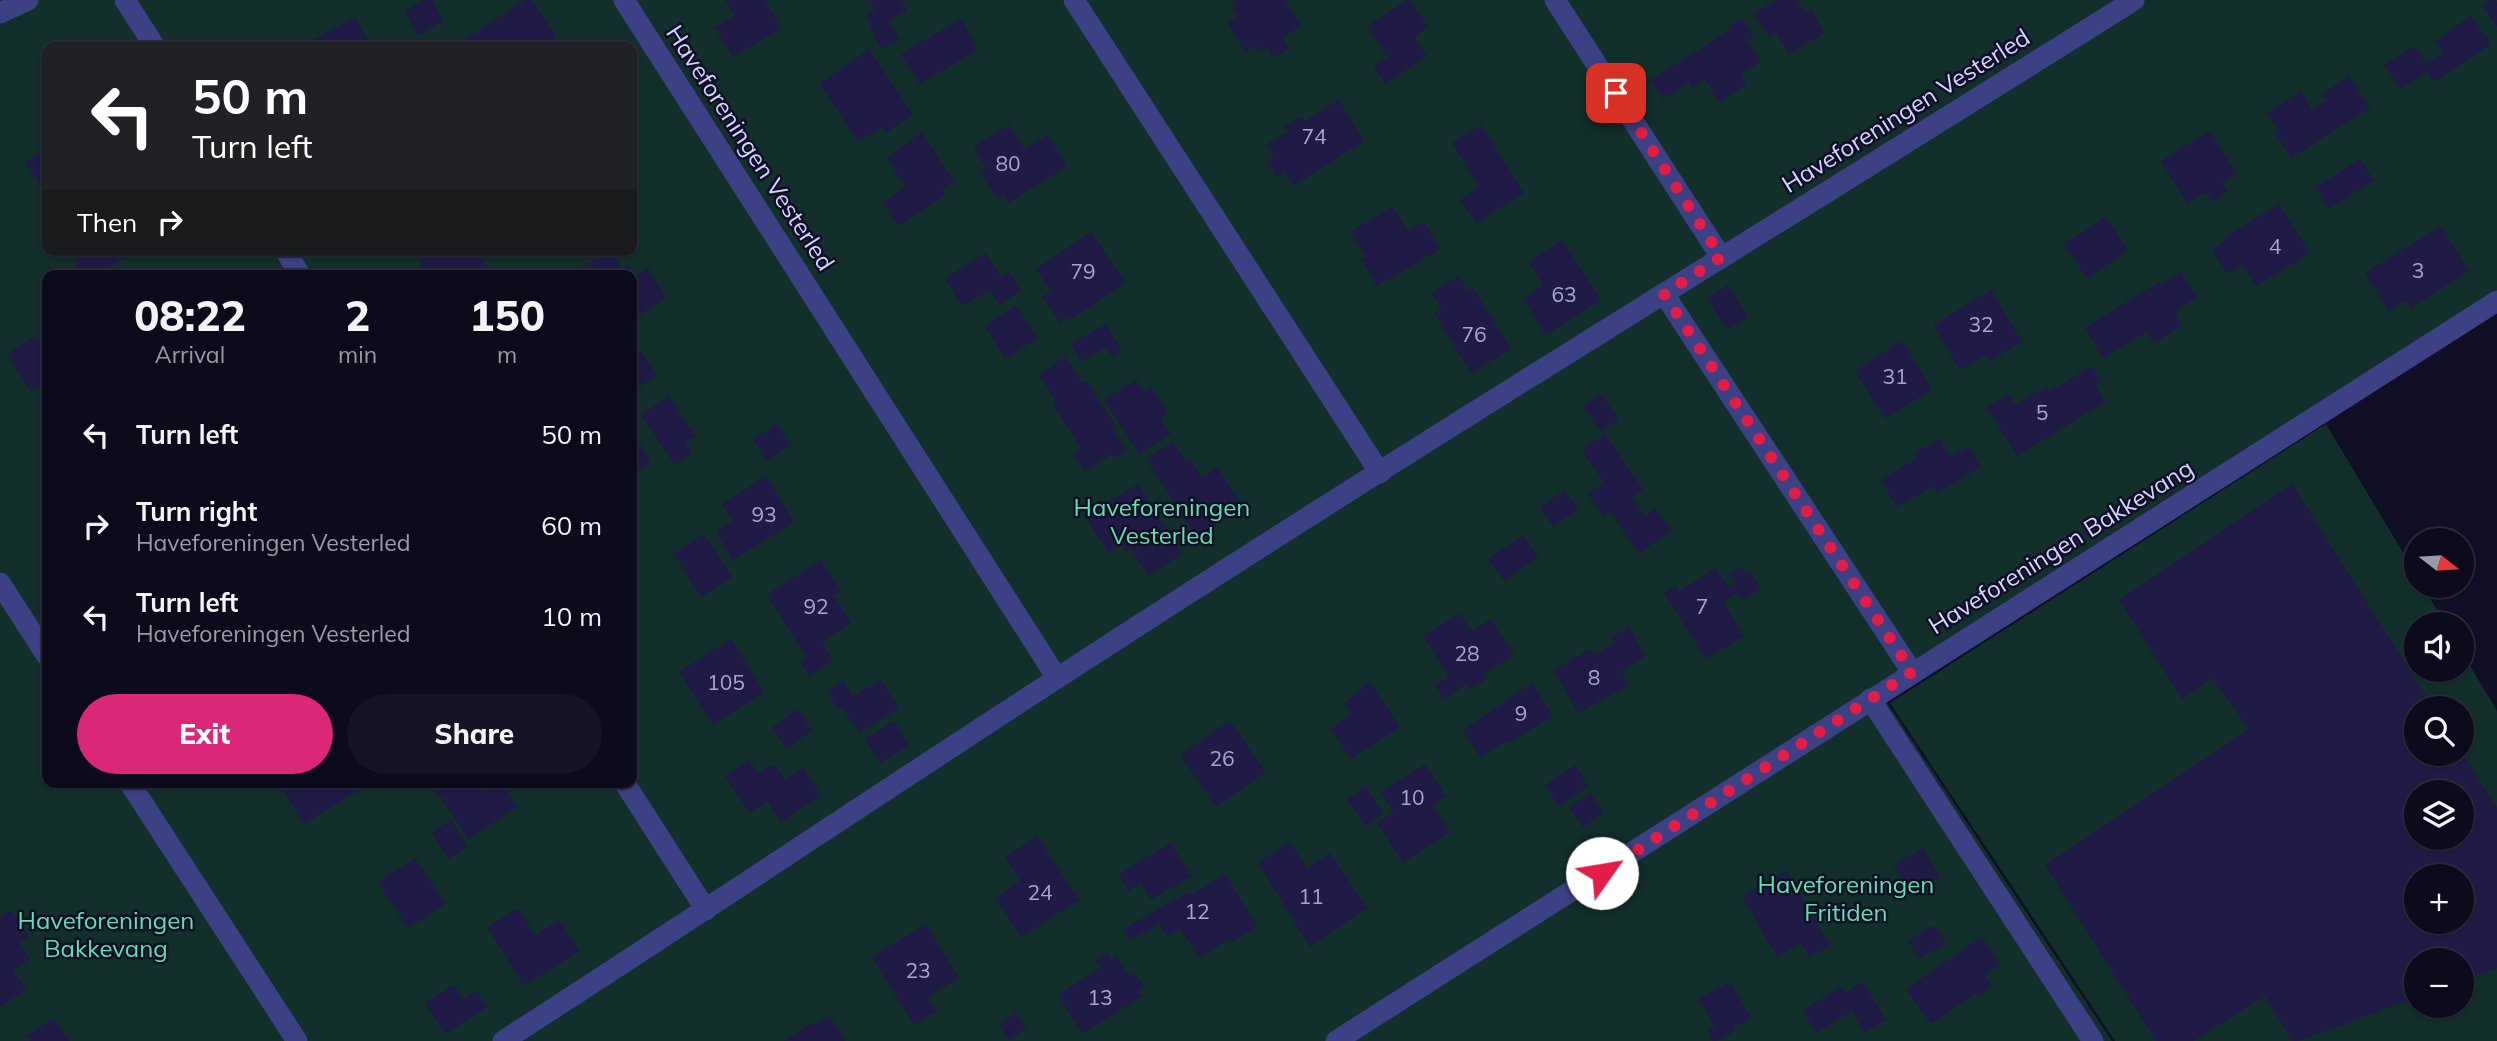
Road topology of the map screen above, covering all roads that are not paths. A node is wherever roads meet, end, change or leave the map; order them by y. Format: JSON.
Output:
{"nodes":[{"id":1,"x":28,"y":0,"type":"edge"},
{"id":2,"x":125,"y":0,"type":"edge"},
{"id":3,"x":624,"y":0,"type":"edge"},
{"id":4,"x":1074,"y":0,"type":"edge"},
{"id":5,"x":1555,"y":0,"type":"edge"},
{"id":6,"x":2121,"y":3,"type":"edge"},
{"id":7,"x":0,"y":13,"type":"edge"},
{"id":8,"x":152,"y":42,"type":"edge"},
{"id":9,"x":1721,"y":257,"type":"junction"},
{"id":10,"x":1664,"y":294,"type":"junction"},
{"id":11,"x":2497,"y":301,"type":"edge"},
{"id":12,"x":1380,"y":473,"type":"junction"},
{"id":13,"x":0,"y":583,"type":"edge"},
{"id":14,"x":42,"y":648,"type":"edge"},
{"id":15,"x":1912,"y":672,"type":"junction"},
{"id":16,"x":1058,"y":678,"type":"junction"},
{"id":17,"x":1870,"y":699,"type":"junction"},
{"id":18,"x":133,"y":788,"type":"edge"},
{"id":19,"x":628,"y":788,"type":"edge"},
{"id":20,"x":706,"y":910,"type":"junction"},
{"id":21,"x":297,"y":1041,"type":"edge"},
{"id":22,"x":503,"y":1041,"type":"edge"},
{"id":23,"x":1336,"y":1041,"type":"edge"},
{"id":24,"x":2092,"y":1041,"type":"edge"}],
"edges":[{"from":1,"to":7,"type":"lane"},
{"from":2,"to":8,"type":"lane"},
{"from":3,"to":16,"type":"lane","name":"Haveforeningen Vesterled"},
{"from":4,"to":12,"type":"lane"},
{"from":5,"to":9,"type":"lane"},
{"from":6,"to":9,"type":"lane","name":"Haveforeningen Vesterled"},
{"from":9,"to":10,"type":"lane","name":"Haveforeningen Vesterled"},
{"from":10,"to":12,"type":"lane","name":"Haveforeningen Vesterled"},
{"from":10,"to":15,"type":"lane"},
{"from":11,"to":15,"type":"lane","name":"Haveforeningen Bakkevang"},
{"from":12,"to":16,"type":"lane","name":"Haveforeningen Vesterled"},
{"from":13,"to":14,"type":"lane"},
{"from":15,"to":17,"type":"lane","name":"Haveforeningen Bakkevang"},
{"from":16,"to":20,"type":"lane","name":"Haveforeningen Vesterled"},
{"from":17,"to":23,"type":"lane","name":"Haveforeningen Bakkevang"},
{"from":17,"to":24,"type":"lane"},
{"from":18,"to":21,"type":"lane"},
{"from":19,"to":20,"type":"lane"},
{"from":20,"to":22,"type":"lane","name":"Haveforeningen Vesterled"}]}
